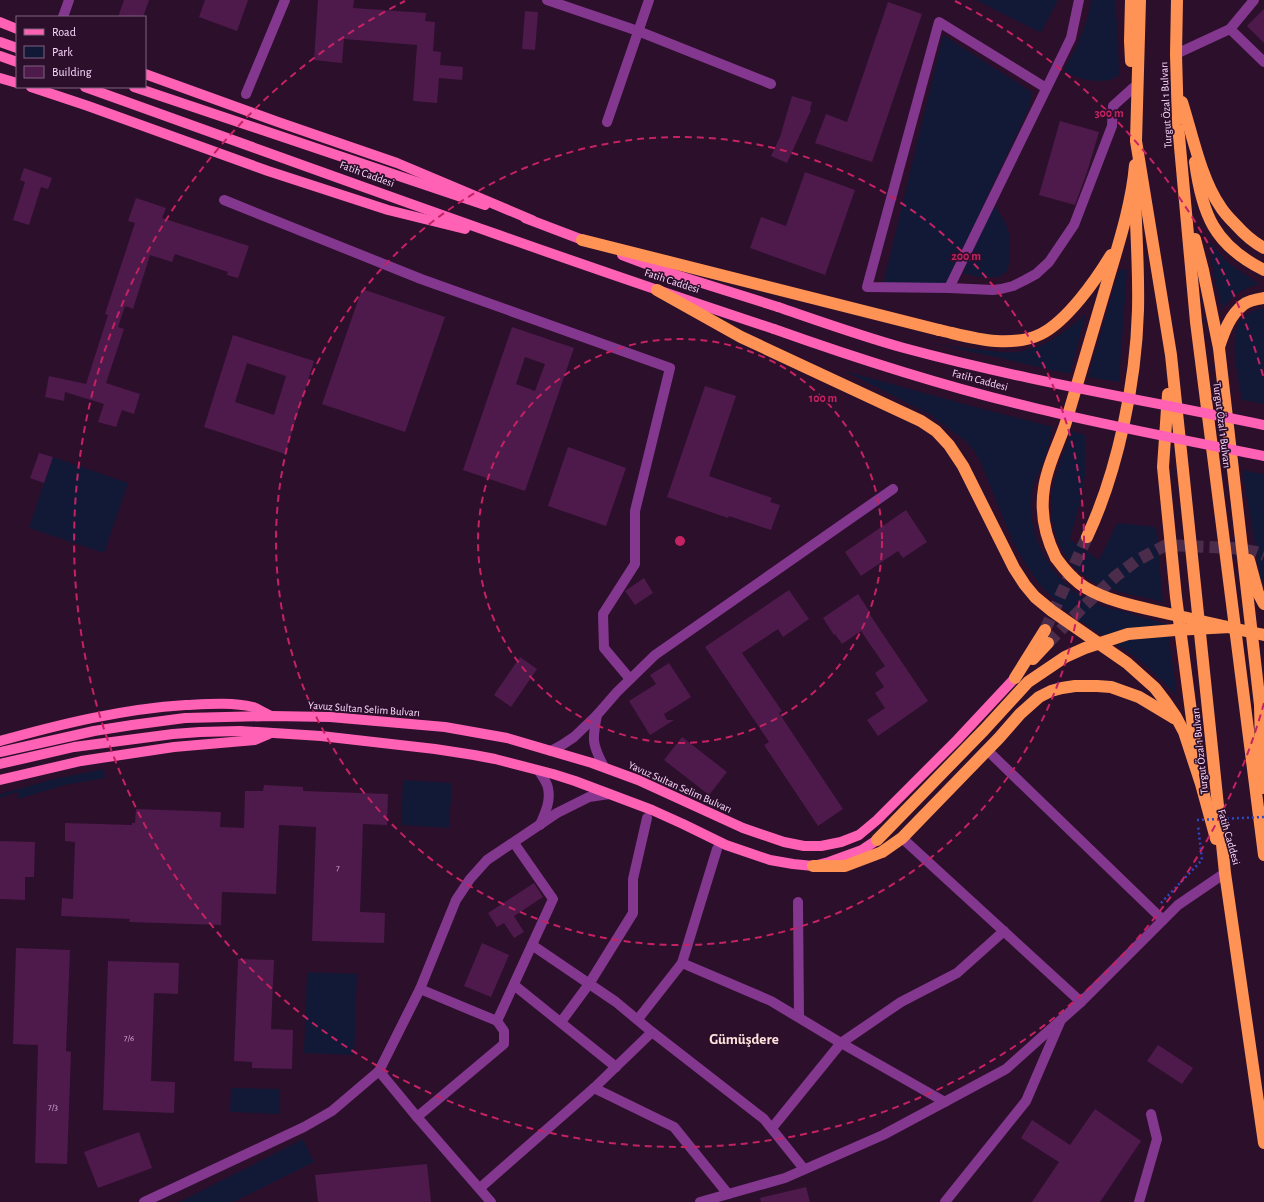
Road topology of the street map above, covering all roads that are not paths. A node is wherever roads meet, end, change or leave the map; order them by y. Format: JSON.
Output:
{"nodes":[{"id":1,"x":69,"y":0,"type":"edge"},
{"id":2,"x":285,"y":0,"type":"edge"},
{"id":3,"x":649,"y":0,"type":"edge"},
{"id":4,"x":1079,"y":0,"type":"edge"},
{"id":5,"x":1131,"y":0,"type":"edge"},
{"id":6,"x":1140,"y":0,"type":"edge"},
{"id":7,"x":1177,"y":0,"type":"edge"},
{"id":8,"x":1254,"y":0,"type":"edge"},
{"id":9,"x":553,"y":1,"type":"edge"},
{"id":10,"x":63,"y":16,"type":"edge"},
{"id":11,"x":0,"y":22,"type":"edge"},
{"id":12,"x":16,"y":28,"type":"edge"},
{"id":13,"x":1230,"y":29,"type":"junction"},
{"id":14,"x":638,"y":31,"type":"junction"},
{"id":15,"x":0,"y":42,"type":"edge"},
{"id":16,"x":16,"y":48,"type":"edge"},
{"id":17,"x":1176,"y":54,"type":"junction"},
{"id":18,"x":0,"y":56,"type":"edge"},
{"id":19,"x":16,"y":62,"type":"edge"},
{"id":20,"x":1264,"y":62,"type":"edge"},
{"id":21,"x":146,"y":74,"type":"edge"},
{"id":22,"x":0,"y":78,"type":"edge"},
{"id":23,"x":16,"y":83,"type":"edge"},
{"id":24,"x":771,"y":84,"type":"dead end"},
{"id":25,"x":1177,"y":84,"type":"junction"},
{"id":26,"x":34,"y":88,"type":"edge"},
{"id":27,"x":88,"y":88,"type":"edge"},
{"id":28,"x":137,"y":88,"type":"edge"},
{"id":29,"x":1046,"y":88,"type":"junction"},
{"id":30,"x":1133,"y":88,"type":"junction"},
{"id":31,"x":246,"y":94,"type":"dead end"},
{"id":32,"x":606,"y":122,"type":"dead end"},
{"id":33,"x":1192,"y":135,"type":"junction"},
{"id":34,"x":1136,"y":141,"type":"junction"},
{"id":35,"x":1134,"y":179,"type":"junction"},
{"id":36,"x":224,"y":200,"type":"dead end"},
{"id":37,"x":1186,"y":201,"type":"junction"},
{"id":38,"x":532,"y":220,"type":"junction"},
{"id":39,"x":582,"y":240,"type":"junction"},
{"id":40,"x":1119,"y":242,"type":"junction"},
{"id":41,"x":523,"y":244,"type":"junction"},
{"id":42,"x":1264,"y":248,"type":"edge"},
{"id":43,"x":1264,"y":270,"type":"edge"},
{"id":44,"x":949,"y":288,"type":"junction"},
{"id":45,"x":657,"y":290,"type":"junction"},
{"id":46,"x":1264,"y":298,"type":"edge"},
{"id":47,"x":1219,"y":348,"type":"junction"},
{"id":48,"x":1171,"y":355,"type":"junction"},
{"id":49,"x":1264,"y":425,"type":"edge"},
{"id":50,"x":1264,"y":456,"type":"edge"},
{"id":51,"x":893,"y":489,"type":"dead end"},
{"id":52,"x":1239,"y":527,"type":"junction"},
{"id":53,"x":1087,"y":537,"type":"tunnel mouth"},
{"id":54,"x":1264,"y":604,"type":"edge"},
{"id":55,"x":1230,"y":628,"type":"junction"},
{"id":56,"x":1045,"y":630,"type":"tunnel mouth"},
{"id":57,"x":1264,"y":635,"type":"edge"},
{"id":58,"x":1048,"y":643,"type":"tunnel mouth"},
{"id":59,"x":1015,"y":678,"type":"junction"},
{"id":60,"x":630,"y":679,"type":"junction"},
{"id":61,"x":597,"y":715,"type":"junction"},
{"id":62,"x":271,"y":716,"type":"junction"},
{"id":63,"x":1178,"y":720,"type":"junction"},
{"id":64,"x":271,"y":733,"type":"junction"},
{"id":65,"x":0,"y":741,"type":"edge"},
{"id":66,"x":987,"y":750,"type":"junction"},
{"id":67,"x":551,"y":751,"type":"junction"},
{"id":68,"x":0,"y":752,"type":"edge"},
{"id":69,"x":0,"y":764,"type":"edge"},
{"id":70,"x":604,"y":767,"type":"junction"},
{"id":71,"x":539,"y":771,"type":"junction"},
{"id":72,"x":0,"y":780,"type":"edge"},
{"id":73,"x":1201,"y":784,"type":"junction"},
{"id":74,"x":609,"y":794,"type":"junction"},
{"id":75,"x":647,"y":818,"type":"dead end"},
{"id":76,"x":540,"y":825,"type":"junction"},
{"id":77,"x":902,"y":838,"type":"junction"},
{"id":78,"x":877,"y":840,"type":"joint"},
{"id":79,"x":514,"y":843,"type":"junction"},
{"id":80,"x":717,"y":850,"type":"dead end"},
{"id":81,"x":1264,"y":851,"type":"edge"},
{"id":82,"x":1264,"y":855,"type":"edge"},
{"id":83,"x":813,"y":866,"type":"junction"},
{"id":84,"x":1226,"y":873,"type":"junction"},
{"id":85,"x":798,"y":902,"type":"dead end"},
{"id":86,"x":1163,"y":920,"type":"junction"},
{"id":87,"x":1004,"y":931,"type":"junction"},
{"id":88,"x":532,"y":944,"type":"junction"},
{"id":89,"x":682,"y":963,"type":"junction"},
{"id":90,"x":589,"y":984,"type":"junction"},
{"id":91,"x":514,"y":985,"type":"junction"},
{"id":92,"x":420,"y":989,"type":"junction"},
{"id":93,"x":1081,"y":1002,"type":"junction"},
{"id":94,"x":799,"y":1017,"type":"junction"},
{"id":95,"x":1062,"y":1018,"type":"junction"},
{"id":96,"x":638,"y":1019,"type":"junction"},
{"id":97,"x":497,"y":1021,"type":"junction"},
{"id":98,"x":560,"y":1022,"type":"junction"},
{"id":99,"x":652,"y":1032,"type":"junction"},
{"id":100,"x":841,"y":1043,"type":"junction"},
{"id":101,"x":616,"y":1067,"type":"junction"},
{"id":102,"x":379,"y":1071,"type":"junction"},
{"id":103,"x":594,"y":1088,"type":"junction"},
{"id":104,"x":945,"y":1102,"type":"junction"},
{"id":105,"x":1151,"y":1114,"type":"dead end"},
{"id":106,"x":417,"y":1118,"type":"junction"},
{"id":107,"x":772,"y":1128,"type":"junction"},
{"id":108,"x":1264,"y":1143,"type":"edge"},
{"id":109,"x":804,"y":1169,"type":"junction"},
{"id":110,"x":480,"y":1188,"type":"junction"},
{"id":111,"x":728,"y":1194,"type":"junction"},
{"id":112,"x":144,"y":1202,"type":"edge"},
{"id":113,"x":491,"y":1202,"type":"edge"},
{"id":114,"x":700,"y":1202,"type":"edge"},
{"id":115,"x":945,"y":1202,"type":"edge"},
{"id":116,"x":1139,"y":1202,"type":"edge"}],
"edges":[{"from":1,"to":10,"type":"street"},
{"from":2,"to":31,"type":"street"},
{"from":3,"to":14,"type":"street"},
{"from":4,"to":29,"type":"street"},
{"from":5,"to":30,"type":"highway"},
{"from":6,"to":34,"type":"highway","name":"Turgut Özal 1 Bulvarı"},
{"from":7,"to":17,"type":"highway","name":"Turgut Özal 1 Bulvarı"},
{"from":8,"to":13,"type":"street"},
{"from":9,"to":14,"type":"street"},
{"from":11,"to":12,"type":"main road"},
{"from":13,"to":17,"type":"street"},
{"from":13,"to":20,"type":"street"},
{"from":14,"to":24,"type":"street"},
{"from":14,"to":32,"type":"street"},
{"from":15,"to":16,"type":"main road"},
{"from":17,"to":25,"type":"highway","name":"Turgut Özal 1 Bulvarı"},
{"from":18,"to":19,"type":"main road"},
{"from":21,"to":38,"type":"main road","bridge":true},
{"from":22,"to":23,"type":"main road"},
{"from":25,"to":33,"type":"highway"},
{"from":25,"to":37,"type":"highway","name":"Turgut Özal 1 Bulvarı"},
{"from":26,"to":41,"type":"main road"},
{"from":27,"to":41,"type":"main road","name":"Fatih Caddesi"},
{"from":28,"to":38,"type":"main road","name":"Fatih Caddesi","bridge":true},
{"from":29,"to":44,"type":"street"},
{"from":29,"to":44,"type":"street"},
{"from":30,"to":34,"type":"highway"},
{"from":30,"to":44,"type":"street"},
{"from":33,"to":42,"type":"highway"},
{"from":33,"to":43,"type":"highway"},
{"from":34,"to":35,"type":"highway"},
{"from":34,"to":48,"type":"highway","name":"Turgut Özal 1 Bulvarı"},
{"from":35,"to":40,"type":"highway"},
{"from":35,"to":53,"type":"highway"},
{"from":36,"to":60,"type":"street"},
{"from":37,"to":47,"type":"highway","name":"Turgut Özal 1 Bulvarı"},
{"from":37,"to":81,"type":"highway","name":"Turgut Özal 1 Bulvarı"},
{"from":38,"to":39,"type":"main road","name":"Fatih Caddesi"},
{"from":39,"to":40,"type":"highway","bridge":true},
{"from":39,"to":49,"type":"main road","name":"Fatih Caddesi","bridge":true},
{"from":40,"to":55,"type":"highway","bridge":true},
{"from":41,"to":45,"type":"main road","name":"Fatih Caddesi"},
{"from":45,"to":50,"type":"main road","name":"Fatih Caddesi","bridge":true},
{"from":45,"to":63,"type":"highway"},
{"from":46,"to":47,"type":"highway"},
{"from":47,"to":52,"type":"highway","name":"Turgut Özal 1 Bulvarı"},
{"from":48,"to":73,"type":"highway","name":"Turgut Özal 1 Bulvarı"},
{"from":48,"to":84,"type":"highway","name":"Turgut Özal 1 Bulvarı"},
{"from":51,"to":60,"type":"street"},
{"from":52,"to":54,"type":"highway"},
{"from":52,"to":81,"type":"highway","name":"Turgut Özal 1 Bulvarı"},
{"from":55,"to":57,"type":"highway","bridge":true},
{"from":55,"to":78,"type":"highway","bridge":true},
{"from":56,"to":59,"type":"highway"},
{"from":58,"to":59,"type":"highway"},
{"from":59,"to":70,"type":"main road","name":"Yavuz Sultan Selim Bulvarı"},
{"from":60,"to":61,"type":"street"},
{"from":61,"to":67,"type":"street"},
{"from":61,"to":70,"type":"street"},
{"from":62,"to":65,"type":"main road"},
{"from":62,"to":67,"type":"main road","name":"Yavuz Sultan Selim Bulvarı"},
{"from":62,"to":68,"type":"main road","name":"Yavuz Sultan Selim Bulvarı"},
{"from":63,"to":66,"type":"highway"},
{"from":63,"to":73,"type":"highway"},
{"from":64,"to":69,"type":"main road"},
{"from":64,"to":71,"type":"main road"},
{"from":64,"to":72,"type":"main road"},
{"from":66,"to":77,"type":"highway"},
{"from":66,"to":86,"type":"street"},
{"from":67,"to":70,"type":"main road","name":"Yavuz Sultan Selim Bulvarı"},
{"from":71,"to":74,"type":"main road"},
{"from":71,"to":76,"type":"street"},
{"from":73,"to":84,"type":"highway","name":"Fatih Caddesi"},
{"from":74,"to":76,"type":"street"},
{"from":74,"to":83,"type":"main road"},
{"from":75,"to":90,"type":"street"},
{"from":76,"to":79,"type":"street"},
{"from":77,"to":83,"type":"highway"},
{"from":77,"to":87,"type":"street"},
{"from":78,"to":83,"type":"main road"},
{"from":79,"to":88,"type":"street"},
{"from":79,"to":92,"type":"street"},
{"from":80,"to":89,"type":"street"},
{"from":81,"to":82,"type":"highway","name":"Turgut Özal 1 Bulvarı"},
{"from":84,"to":86,"type":"street"},
{"from":84,"to":108,"type":"highway","name":"Turgut Özal 1 Bulvarı"},
{"from":85,"to":94,"type":"street"},
{"from":86,"to":93,"type":"street"},
{"from":87,"to":93,"type":"street"},
{"from":87,"to":100,"type":"street"},
{"from":88,"to":90,"type":"street"},
{"from":88,"to":91,"type":"street"},
{"from":89,"to":94,"type":"street"},
{"from":89,"to":96,"type":"street"},
{"from":90,"to":96,"type":"street"},
{"from":90,"to":98,"type":"street"},
{"from":91,"to":97,"type":"street"},
{"from":91,"to":98,"type":"street"},
{"from":92,"to":97,"type":"street"},
{"from":92,"to":102,"type":"street"},
{"from":93,"to":95,"type":"street"},
{"from":94,"to":100,"type":"street"},
{"from":95,"to":104,"type":"street"},
{"from":95,"to":115,"type":"street"},
{"from":96,"to":99,"type":"street"},
{"from":97,"to":106,"type":"street"},
{"from":98,"to":101,"type":"street"},
{"from":99,"to":101,"type":"street"},
{"from":99,"to":107,"type":"street"},
{"from":100,"to":104,"type":"street"},
{"from":100,"to":107,"type":"street"},
{"from":101,"to":103,"type":"street"},
{"from":102,"to":106,"type":"street"},
{"from":102,"to":112,"type":"street"},
{"from":103,"to":110,"type":"street"},
{"from":103,"to":111,"type":"street"},
{"from":104,"to":109,"type":"street"},
{"from":105,"to":116,"type":"street"},
{"from":106,"to":110,"type":"street"},
{"from":107,"to":109,"type":"street"},
{"from":109,"to":111,"type":"street"},
{"from":110,"to":113,"type":"street"},
{"from":111,"to":114,"type":"street"}]}
